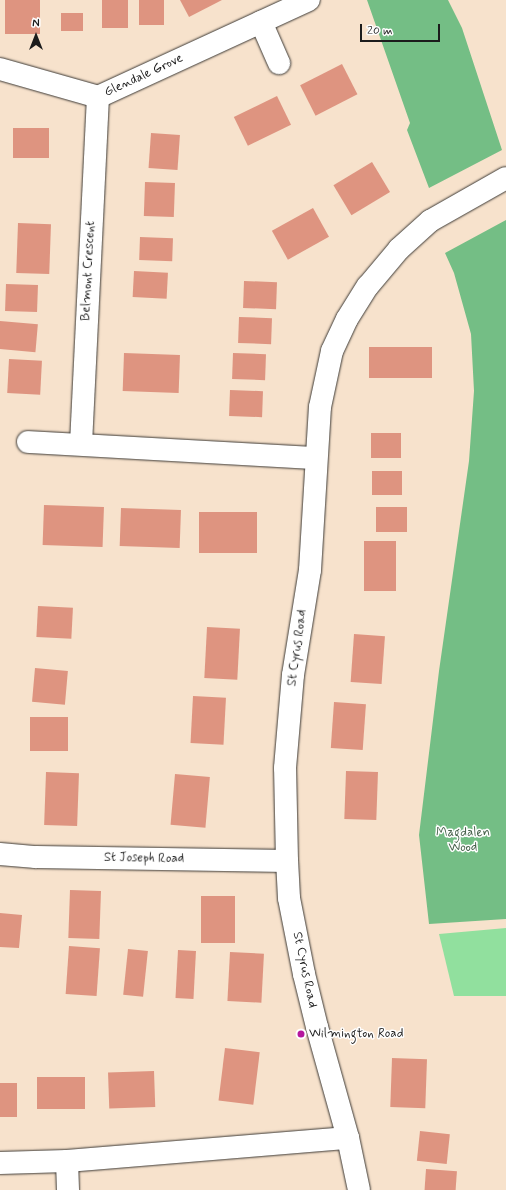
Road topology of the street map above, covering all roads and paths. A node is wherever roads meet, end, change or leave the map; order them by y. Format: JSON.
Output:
{"nodes":[{"id":1,"x":309,"y":0,"type":"edge"},
{"id":2,"x":261,"y":22,"type":"junction"},
{"id":3,"x":279,"y":63,"type":"dead end"},
{"id":4,"x":0,"y":69,"type":"edge"},
{"id":5,"x":98,"y":97,"type":"junction"},
{"id":6,"x":506,"y":178,"type":"edge"},
{"id":7,"x":28,"y":442,"type":"dead end"},
{"id":8,"x":81,"y":444,"type":"junction"},
{"id":9,"x":316,"y":458,"type":"junction"},
{"id":10,"x":0,"y":854,"type":"edge"},
{"id":11,"x":287,"y":861,"type":"junction"},
{"id":12,"x":348,"y":1138,"type":"junction"},
{"id":13,"x":67,"y":1161,"type":"junction"},
{"id":14,"x":0,"y":1163,"type":"edge"},
{"id":15,"x":68,"y":1190,"type":"edge"},
{"id":16,"x":359,"y":1190,"type":"edge"}],
"edges":[{"from":1,"to":2,"type":"street","name":"Glendale Grove"},
{"from":2,"to":3,"type":"street"},
{"from":2,"to":5,"type":"street","name":"Glendale Grove"},
{"from":4,"to":5,"type":"street","name":"Glendale Grove"},
{"from":5,"to":8,"type":"street","name":"Belmont Crescent"},
{"from":6,"to":9,"type":"street","name":"St Cyrus Road"},
{"from":7,"to":8,"type":"street"},
{"from":8,"to":9,"type":"street"},
{"from":9,"to":11,"type":"street","name":"St Cyrus Road"},
{"from":10,"to":11,"type":"street","name":"St Joseph Road"},
{"from":11,"to":12,"type":"street","name":"St Cyrus Road"},
{"from":12,"to":13,"type":"street"},
{"from":12,"to":16,"type":"street","name":"St Cyrus Road"},
{"from":13,"to":14,"type":"street"},
{"from":13,"to":15,"type":"street"}]}
